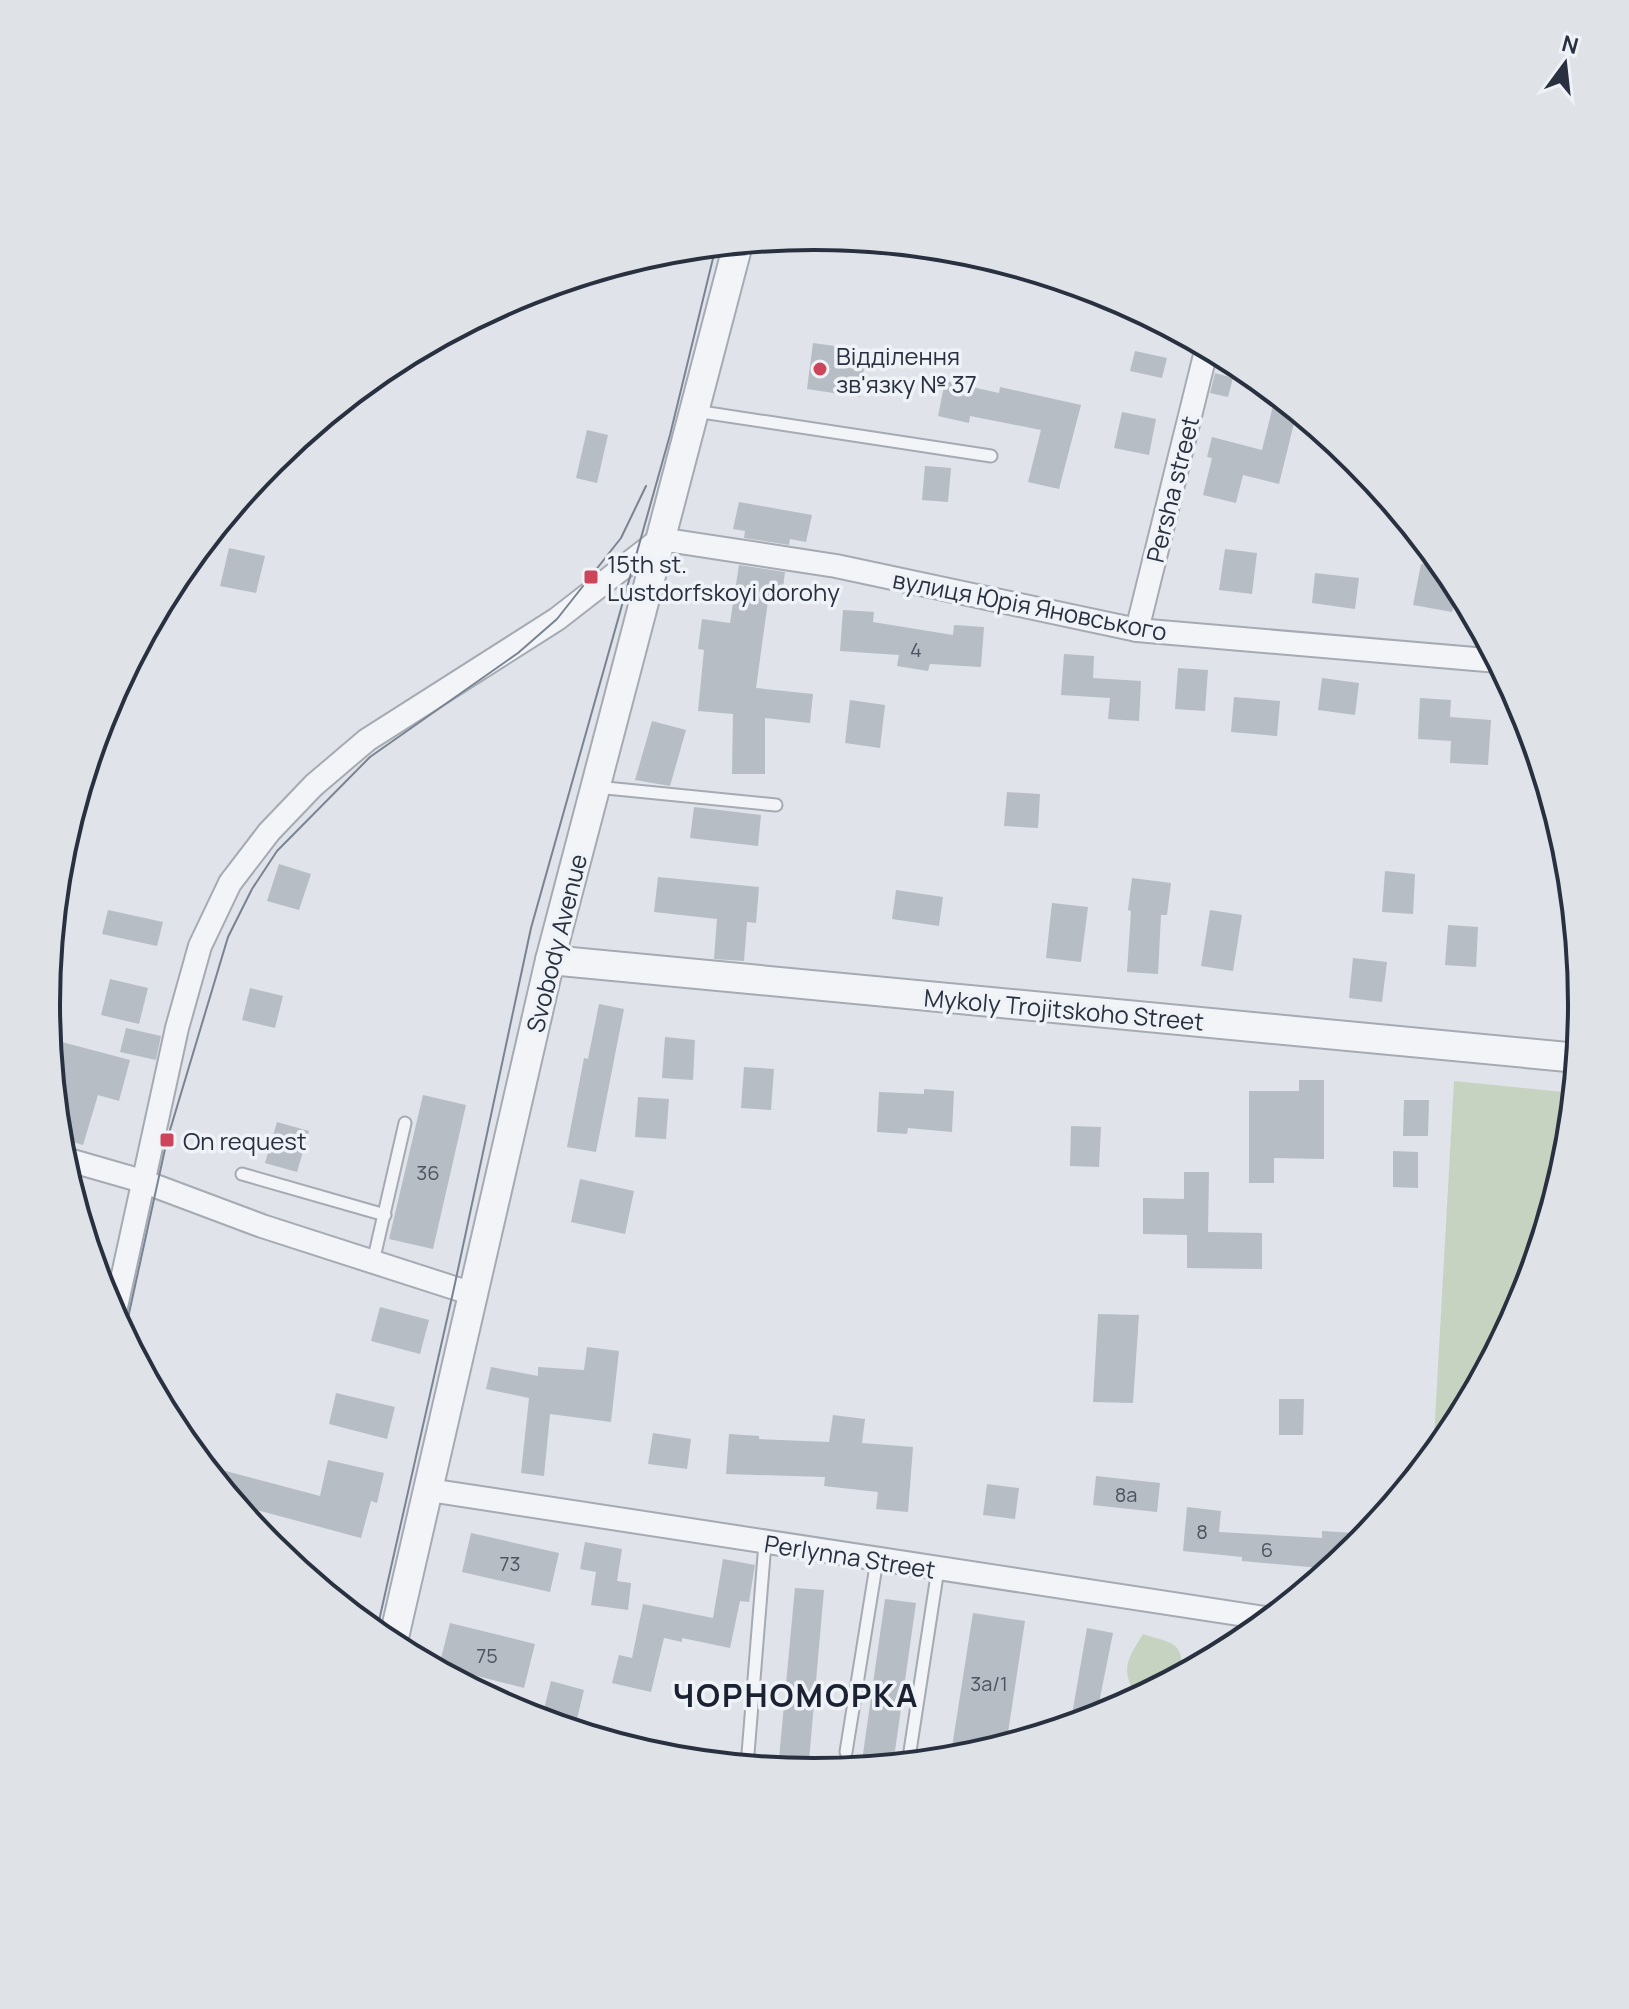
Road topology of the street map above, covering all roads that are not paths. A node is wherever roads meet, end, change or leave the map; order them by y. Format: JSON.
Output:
{"nodes":[{"id":1,"x":735,"y":254,"type":"edge"},
{"id":2,"x":1204,"y":359,"type":"edge"},
{"id":3,"x":694,"y":411,"type":"junction"},
{"id":4,"x":991,"y":456,"type":"dead end"},
{"id":5,"x":660,"y":539,"type":"junction"},
{"id":6,"x":1137,"y":630,"type":"junction"},
{"id":7,"x":1482,"y":654,"type":"edge"},
{"id":8,"x":596,"y":787,"type":"junction"},
{"id":9,"x":776,"y":805,"type":"dead end"},
{"id":10,"x":550,"y":960,"type":"junction"},
{"id":11,"x":1567,"y":1057,"type":"edge"},
{"id":12,"x":405,"y":1123,"type":"dead end"},
{"id":13,"x":77,"y":1162,"type":"edge"},
{"id":14,"x":242,"y":1174,"type":"dead end"},
{"id":15,"x":142,"y":1181,"type":"junction"},
{"id":16,"x":385,"y":1215,"type":"junction"},
{"id":17,"x":373,"y":1262,"type":"junction"},
{"id":18,"x":473,"y":1294,"type":"junction"},
{"id":19,"x":118,"y":1296,"type":"edge"},
{"id":20,"x":429,"y":1490,"type":"junction"},
{"id":21,"x":765,"y":1543,"type":"junction"},
{"id":22,"x":877,"y":1560,"type":"junction"},
{"id":23,"x":938,"y":1569,"type":"junction"},
{"id":24,"x":1255,"y":1617,"type":"edge"},
{"id":25,"x":395,"y":1632,"type":"edge"},
{"id":26,"x":846,"y":1752,"type":"dead end"},
{"id":27,"x":910,"y":1753,"type":"edge"},
{"id":28,"x":748,"y":1756,"type":"edge"}],
"edges":[{"from":1,"to":3,"type":"street","name":"Svobody Avenue"},
{"from":2,"to":6,"type":"street","name":"Persha street"},
{"from":3,"to":4,"type":"lane"},
{"from":3,"to":5,"type":"street","name":"Svobody Avenue"},
{"from":5,"to":6,"type":"street","name":"вулиця Юрія Яновського"},
{"from":5,"to":8,"type":"street","name":"Svobody Avenue"},
{"from":5,"to":15,"type":"street"},
{"from":6,"to":7,"type":"street","name":"вулиця Юрія Яновського"},
{"from":8,"to":9,"type":"lane"},
{"from":8,"to":10,"type":"street","name":"Svobody Avenue"},
{"from":10,"to":11,"type":"street","name":"Mykoly Trojitskoho Street"},
{"from":10,"to":18,"type":"street","name":"Svobody Avenue"},
{"from":12,"to":16,"type":"lane"},
{"from":13,"to":15,"type":"street"},
{"from":14,"to":16,"type":"lane"},
{"from":15,"to":17,"type":"street"},
{"from":15,"to":19,"type":"street"},
{"from":16,"to":17,"type":"lane"},
{"from":17,"to":18,"type":"street"},
{"from":18,"to":20,"type":"street","name":"Svobody Avenue"},
{"from":20,"to":21,"type":"street","name":"Perlynna Street"},
{"from":20,"to":25,"type":"street","name":"Svobody Avenue"},
{"from":21,"to":22,"type":"street","name":"Perlynna Street"},
{"from":21,"to":28,"type":"lane"},
{"from":22,"to":23,"type":"street","name":"Perlynna Street"},
{"from":22,"to":26,"type":"lane"},
{"from":23,"to":24,"type":"street","name":"Perlynna Street"},
{"from":23,"to":27,"type":"lane"}]}
